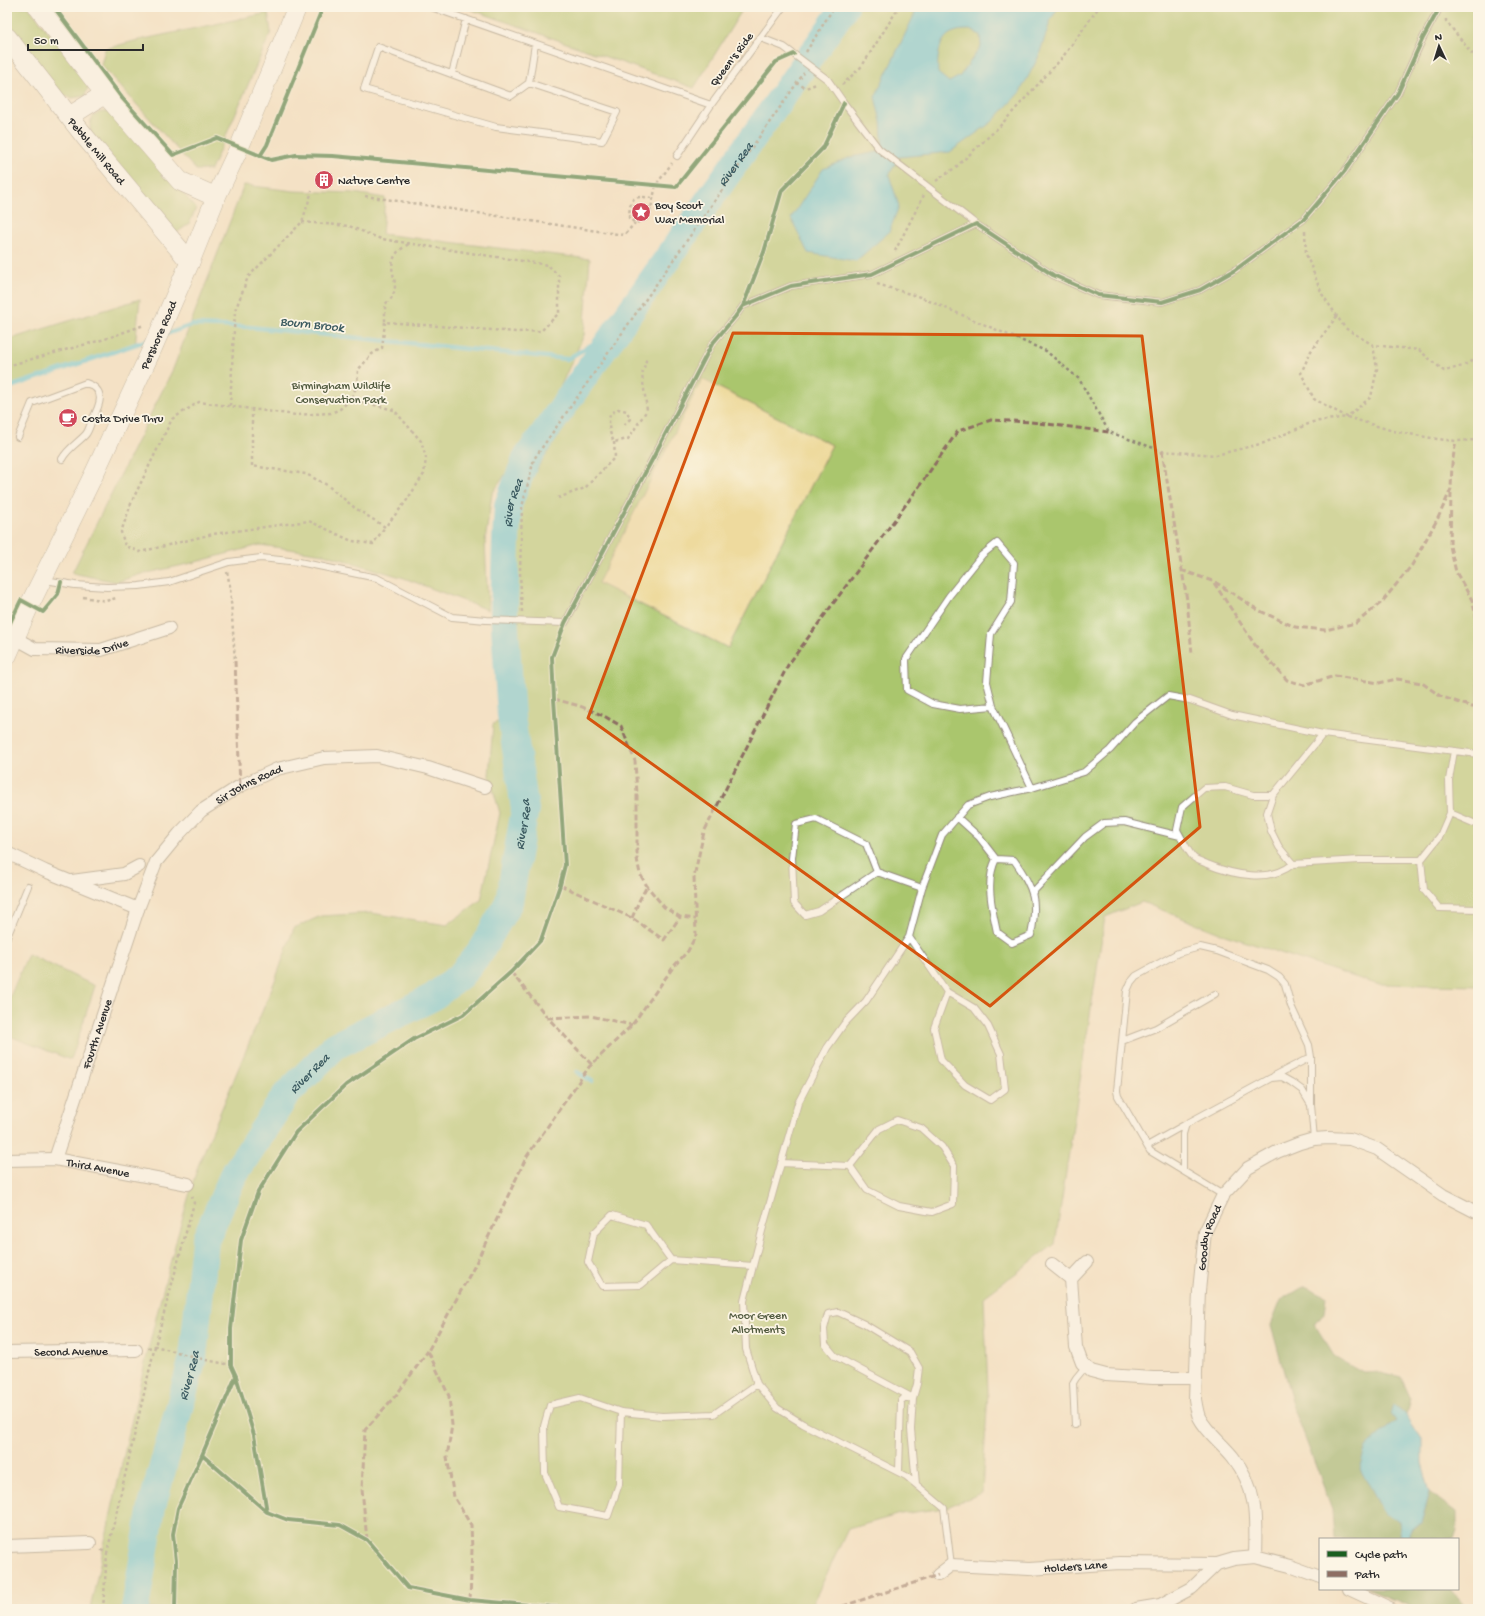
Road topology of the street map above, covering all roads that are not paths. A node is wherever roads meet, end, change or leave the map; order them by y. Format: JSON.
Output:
{"nodes":[{"id":1,"x":38,"y":7,"type":"edge"},
{"id":2,"x":297,"y":7,"type":"edge"},
{"id":3,"x":431,"y":7,"type":"edge"},
{"id":4,"x":783,"y":7,"type":"edge"},
{"id":5,"x":1440,"y":7,"type":"edge"},
{"id":6,"x":466,"y":19,"type":"junction"},
{"id":7,"x":7,"y":37,"type":"edge"},
{"id":8,"x":761,"y":38,"type":"junction"},
{"id":9,"x":535,"y":44,"type":"junction"},
{"id":10,"x":452,"y":74,"type":"junction"},
{"id":11,"x":529,"y":83,"type":"junction"},
{"id":12,"x":105,"y":94,"type":"junction"},
{"id":13,"x":711,"y":105,"type":"junction"},
{"id":14,"x":70,"y":116,"type":"junction"},
{"id":15,"x":677,"y":156,"type":"road end"},
{"id":16,"x":216,"y":197,"type":"junction"},
{"id":17,"x":976,"y":224,"type":"junction"},
{"id":18,"x":190,"y":262,"type":"junction"},
{"id":19,"x":18,"y":437,"type":"dead end"},
{"id":20,"x":62,"y":459,"type":"dead end"},
{"id":21,"x":43,"y":579,"type":"junction"},
{"id":22,"x":169,"y":628,"type":"dead end"},
{"id":23,"x":10,"y":645,"type":"edge"},
{"id":24,"x":994,"y":706,"type":"junction"},
{"id":25,"x":1323,"y":734,"type":"junction"},
{"id":26,"x":1454,"y":751,"type":"junction"},
{"id":27,"x":1478,"y":754,"type":"edge"},
{"id":28,"x":485,"y":787,"type":"dead end"},
{"id":29,"x":1032,"y":788,"type":"junction"},
{"id":30,"x":1274,"y":795,"type":"junction"},
{"id":31,"x":1450,"y":813,"type":"junction"},
{"id":32,"x":957,"y":817,"type":"junction"},
{"id":33,"x":1478,"y":826,"type":"edge"},
{"id":34,"x":1180,"y":836,"type":"junction"},
{"id":35,"x":7,"y":853,"type":"edge"},
{"id":36,"x":996,"y":859,"type":"junction"},
{"id":37,"x":1421,"y":860,"type":"junction"},
{"id":38,"x":1294,"y":864,"type":"junction"},
{"id":39,"x":139,"y":866,"type":"dead end"},
{"id":40,"x":877,"y":872,"type":"junction"},
{"id":41,"x":71,"y":882,"type":"junction"},
{"id":42,"x":28,"y":886,"type":"dead end"},
{"id":43,"x":922,"y":888,"type":"junction"},
{"id":44,"x":1032,"y":893,"type":"junction"},
{"id":45,"x":138,"y":909,"type":"junction"},
{"id":46,"x":1478,"y":909,"type":"edge"},
{"id":47,"x":7,"y":937,"type":"edge"},
{"id":48,"x":909,"y":937,"type":"junction"},
{"id":49,"x":947,"y":992,"type":"junction"},
{"id":50,"x":1215,"y":994,"type":"dead end"},
{"id":51,"x":1122,"y":1041,"type":"junction"},
{"id":52,"x":1311,"y":1057,"type":"junction"},
{"id":53,"x":1271,"y":1078,"type":"junction"},
{"id":54,"x":1311,"y":1105,"type":"junction"},
{"id":55,"x":1186,"y":1124,"type":"junction"},
{"id":56,"x":1314,"y":1139,"type":"junction"},
{"id":57,"x":1147,"y":1146,"type":"junction"},
{"id":58,"x":55,"y":1159,"type":"junction"},
{"id":59,"x":7,"y":1160,"type":"edge"},
{"id":60,"x":781,"y":1163,"type":"junction"},
{"id":61,"x":850,"y":1166,"type":"junction"},
{"id":62,"x":1183,"y":1171,"type":"junction"},
{"id":63,"x":188,"y":1184,"type":"road end"},
{"id":64,"x":1223,"y":1195,"type":"junction"},
{"id":65,"x":1478,"y":1212,"type":"edge"},
{"id":66,"x":671,"y":1260,"type":"junction"},
{"id":67,"x":1087,"y":1262,"type":"dead end"},
{"id":68,"x":1052,"y":1264,"type":"dead end"},
{"id":69,"x":753,"y":1266,"type":"junction"},
{"id":70,"x":1071,"y":1279,"type":"junction"},
{"id":71,"x":136,"y":1350,"type":"dead end"},
{"id":72,"x":7,"y":1352,"type":"edge"},
{"id":73,"x":1086,"y":1366,"type":"junction"},
{"id":74,"x":1196,"y":1378,"type":"junction"},
{"id":75,"x":757,"y":1384,"type":"junction"},
{"id":76,"x":913,"y":1398,"type":"junction"},
{"id":77,"x":621,"y":1412,"type":"junction"},
{"id":78,"x":1075,"y":1425,"type":"dead end"},
{"id":79,"x":899,"y":1472,"type":"junction"},
{"id":80,"x":916,"y":1484,"type":"junction"},
{"id":81,"x":90,"y":1544,"type":"road end"},
{"id":82,"x":7,"y":1546,"type":"edge"},
{"id":83,"x":1255,"y":1557,"type":"junction"},
{"id":84,"x":1218,"y":1564,"type":"junction"},
{"id":85,"x":951,"y":1565,"type":"junction"},
{"id":86,"x":938,"y":1575,"type":"dead end"},
{"id":87,"x":1319,"y":1577,"type":"edge"},
{"id":88,"x":1351,"y":1590,"type":"edge"},
{"id":89,"x":1136,"y":1609,"type":"edge"},
{"id":90,"x":1392,"y":1609,"type":"edge"}],
"edges":[{"from":1,"to":12,"type":"main road"},
{"from":2,"to":16,"type":"main road","name":"Pershore Road"},
{"from":3,"to":6,"type":"lane"},
{"from":4,"to":8,"type":"lane","name":"Queen's Ride"},
{"from":5,"to":17,"type":"lane"},
{"from":6,"to":9,"type":"lane"},
{"from":6,"to":10,"type":"lane"},
{"from":7,"to":14,"type":"main road","name":"Pebble Mill Road"},
{"from":8,"to":13,"type":"lane","name":"Queen's Ride"},
{"from":8,"to":17,"type":"lane"},
{"from":9,"to":11,"type":"lane"},
{"from":9,"to":13,"type":"lane"},
{"from":10,"to":11,"type":"lane"},
{"from":10,"to":11,"type":"lane"},
{"from":12,"to":14,"type":"main road"},
{"from":12,"to":16,"type":"main road"},
{"from":13,"to":15,"type":"lane","name":"Queen's Ride"},
{"from":14,"to":18,"type":"main road","name":"Pebble Mill Road"},
{"from":16,"to":18,"type":"main road","name":"Pershore Road"},
{"from":17,"to":21,"type":"lane"},
{"from":18,"to":21,"type":"main road","name":"Pershore Road"},
{"from":19,"to":20,"type":"lane"},
{"from":21,"to":23,"type":"main road","name":"Pershore Road"},
{"from":22,"to":23,"type":"street","name":"Riverside Drive"},
{"from":24,"to":24,"type":"lane"},
{"from":24,"to":29,"type":"lane"},
{"from":25,"to":26,"type":"lane"},
{"from":25,"to":29,"type":"lane"},
{"from":25,"to":30,"type":"lane"},
{"from":26,"to":27,"type":"lane"},
{"from":26,"to":31,"type":"lane"},
{"from":28,"to":45,"type":"street","name":"Sir Johns Road"},
{"from":29,"to":32,"type":"lane"},
{"from":30,"to":34,"type":"lane"},
{"from":30,"to":38,"type":"lane"},
{"from":31,"to":33,"type":"lane"},
{"from":31,"to":37,"type":"lane"},
{"from":32,"to":36,"type":"lane"},
{"from":32,"to":43,"type":"lane"},
{"from":34,"to":38,"type":"lane"},
{"from":34,"to":44,"type":"lane"},
{"from":35,"to":41,"type":"street"},
{"from":36,"to":44,"type":"lane"},
{"from":36,"to":44,"type":"lane"},
{"from":37,"to":38,"type":"lane"},
{"from":37,"to":46,"type":"lane"},
{"from":39,"to":41,"type":"street"},
{"from":40,"to":40,"type":"lane"},
{"from":40,"to":43,"type":"lane"},
{"from":41,"to":45,"type":"street"},
{"from":42,"to":47,"type":"lane"},
{"from":43,"to":48,"type":"lane"},
{"from":45,"to":58,"type":"street","name":"Fourth Avenue"},
{"from":48,"to":49,"type":"lane"},
{"from":48,"to":60,"type":"lane"},
{"from":49,"to":49,"type":"lane"},
{"from":50,"to":51,"type":"lane"},
{"from":51,"to":52,"type":"lane"},
{"from":51,"to":57,"type":"lane"},
{"from":52,"to":53,"type":"lane"},
{"from":52,"to":54,"type":"lane"},
{"from":53,"to":54,"type":"lane"},
{"from":53,"to":55,"type":"lane"},
{"from":54,"to":56,"type":"lane"},
{"from":55,"to":57,"type":"lane"},
{"from":55,"to":62,"type":"lane"},
{"from":56,"to":64,"type":"street","name":"Goodby Road"},
{"from":56,"to":65,"type":"street","name":"Goodby Road"},
{"from":57,"to":62,"type":"lane"},
{"from":58,"to":59,"type":"street","name":"Third Avenue"},
{"from":58,"to":63,"type":"street","name":"Third Avenue"},
{"from":60,"to":61,"type":"lane"},
{"from":60,"to":69,"type":"lane"},
{"from":61,"to":61,"type":"lane"},
{"from":62,"to":64,"type":"lane"},
{"from":64,"to":74,"type":"street","name":"Goodby Road"},
{"from":66,"to":66,"type":"lane"},
{"from":66,"to":69,"type":"lane"},
{"from":67,"to":70,"type":"street"},
{"from":68,"to":70,"type":"street"},
{"from":69,"to":75,"type":"lane"},
{"from":70,"to":73,"type":"street"},
{"from":71,"to":72,"type":"street","name":"Second Avenue"},
{"from":73,"to":74,"type":"street"},
{"from":73,"to":78,"type":"lane"},
{"from":74,"to":83,"type":"street","name":"Goodby Road"},
{"from":75,"to":77,"type":"lane"},
{"from":75,"to":79,"type":"lane"},
{"from":76,"to":76,"type":"lane"},
{"from":76,"to":79,"type":"lane"},
{"from":76,"to":80,"type":"lane"},
{"from":77,"to":77,"type":"lane"},
{"from":79,"to":80,"type":"lane"},
{"from":80,"to":85,"type":"lane"},
{"from":81,"to":82,"type":"street"},
{"from":83,"to":84,"type":"street","name":"Holders Lane"},
{"from":83,"to":87,"type":"street","name":"Holders Lane"},
{"from":84,"to":85,"type":"street","name":"Holders Lane"},
{"from":84,"to":89,"type":"street","name":"Holders Lane"},
{"from":85,"to":86,"type":"street"},
{"from":88,"to":90,"type":"street"}]}
